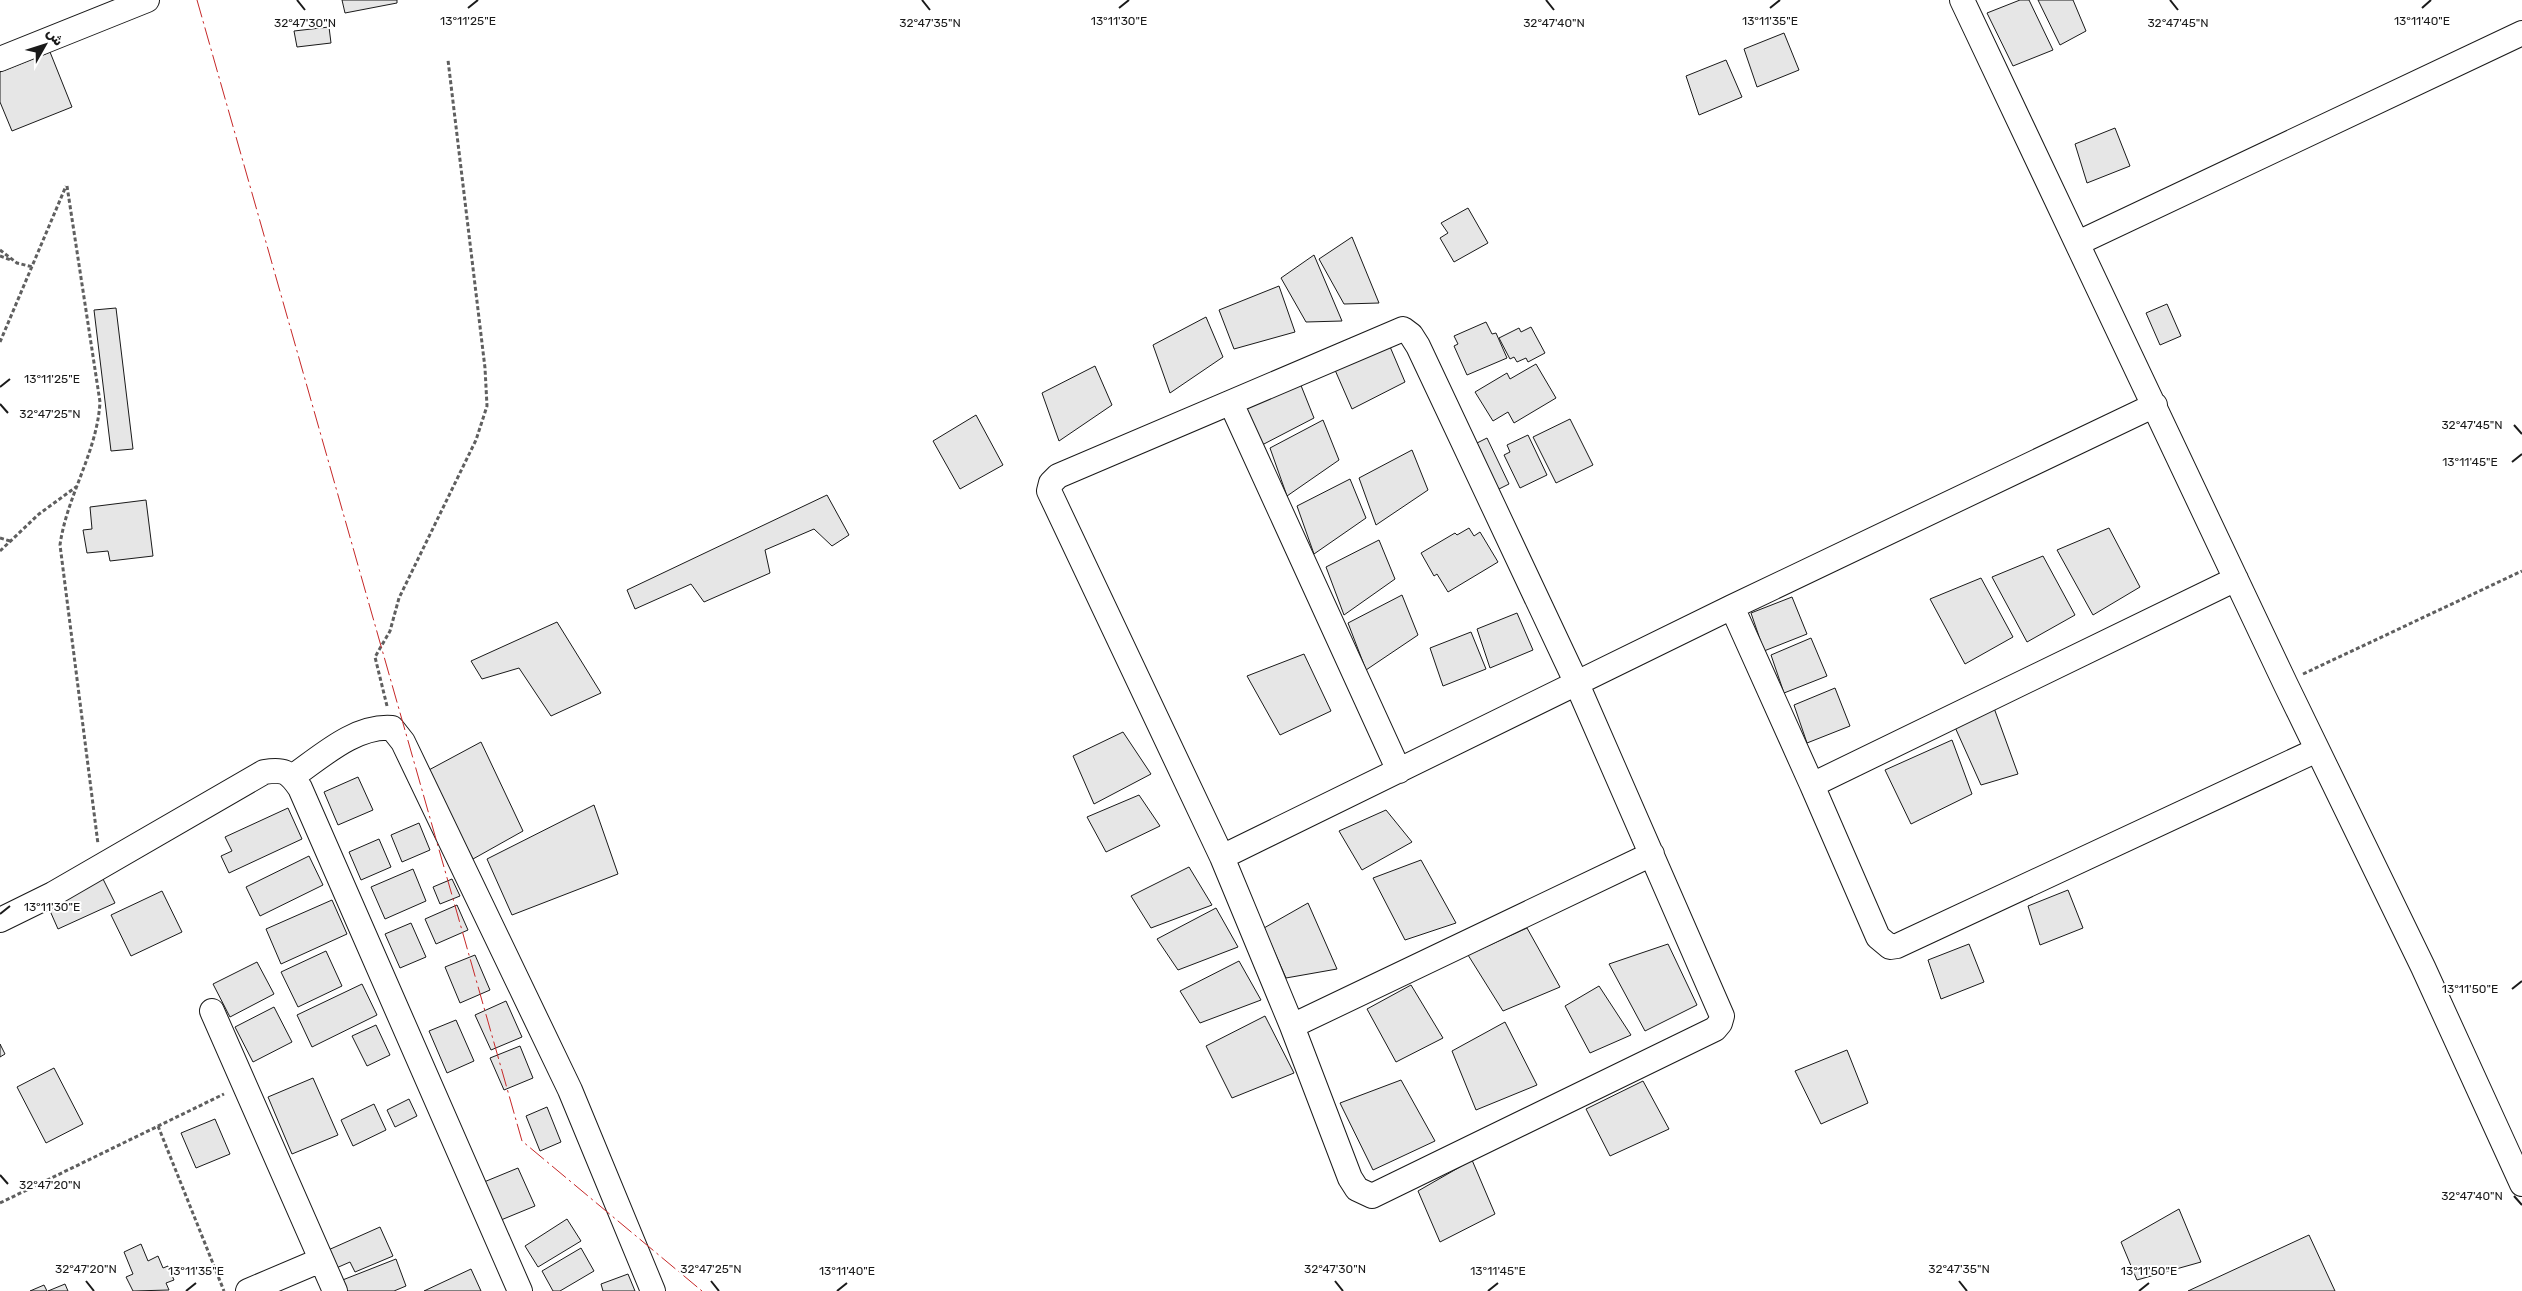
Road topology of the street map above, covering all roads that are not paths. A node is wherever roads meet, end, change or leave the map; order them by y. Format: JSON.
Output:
{"nodes":[{"id":1,"x":147,"y":0,"type":"edge"},
{"id":2,"x":1962,"y":0,"type":"edge"},
{"id":3,"x":2522,"y":33,"type":"edge"},
{"id":4,"x":0,"y":58,"type":"edge"},
{"id":5,"x":2078,"y":243,"type":"junction"},
{"id":6,"x":1231,"y":403,"type":"junction"},
{"id":7,"x":2155,"y":405,"type":"junction"},
{"id":8,"x":2236,"y":579,"type":"junction"},
{"id":9,"x":1732,"y":607,"type":"junction"},
{"id":10,"x":1577,"y":684,"type":"junction"},
{"id":11,"x":2317,"y":750,"type":"junction"},
{"id":12,"x":1399,"y":771,"type":"junction"},
{"id":13,"x":292,"y":776,"type":"junction"},
{"id":14,"x":1812,"y":785,"type":"junction"},
{"id":15,"x":1652,"y":854,"type":"junction"},
{"id":16,"x":1222,"y":857,"type":"junction"},
{"id":17,"x":0,"y":920,"type":"edge"},
{"id":18,"x":212,"y":1011,"type":"dead end"},
{"id":19,"x":1292,"y":1026,"type":"junction"},
{"id":20,"x":2522,"y":1184,"type":"edge"},
{"id":21,"x":321,"y":1260,"type":"junction"},
{"id":22,"x":248,"y":1291,"type":"edge"},
{"id":23,"x":335,"y":1291,"type":"edge"},
{"id":24,"x":520,"y":1291,"type":"edge"},
{"id":25,"x":652,"y":1291,"type":"edge"}],
"edges":[{"from":1,"to":4,"type":"street"},
{"from":2,"to":5,"type":"street"},
{"from":3,"to":5,"type":"street"},
{"from":5,"to":7,"type":"street"},
{"from":6,"to":10,"type":"street"},
{"from":6,"to":12,"type":"street"},
{"from":6,"to":16,"type":"street"},
{"from":7,"to":8,"type":"street"},
{"from":7,"to":9,"type":"street"},
{"from":8,"to":11,"type":"street"},
{"from":8,"to":14,"type":"street"},
{"from":9,"to":10,"type":"street"},
{"from":9,"to":14,"type":"street"},
{"from":10,"to":12,"type":"street"},
{"from":10,"to":15,"type":"street"},
{"from":11,"to":14,"type":"street"},
{"from":11,"to":20,"type":"street"},
{"from":12,"to":16,"type":"street"},
{"from":13,"to":17,"type":"street"},
{"from":13,"to":24,"type":"street"},
{"from":13,"to":25,"type":"street"},
{"from":15,"to":19,"type":"street"},
{"from":15,"to":19,"type":"street"},
{"from":16,"to":19,"type":"street"},
{"from":18,"to":21,"type":"street"},
{"from":21,"to":22,"type":"street"},
{"from":21,"to":23,"type":"street"}]}
